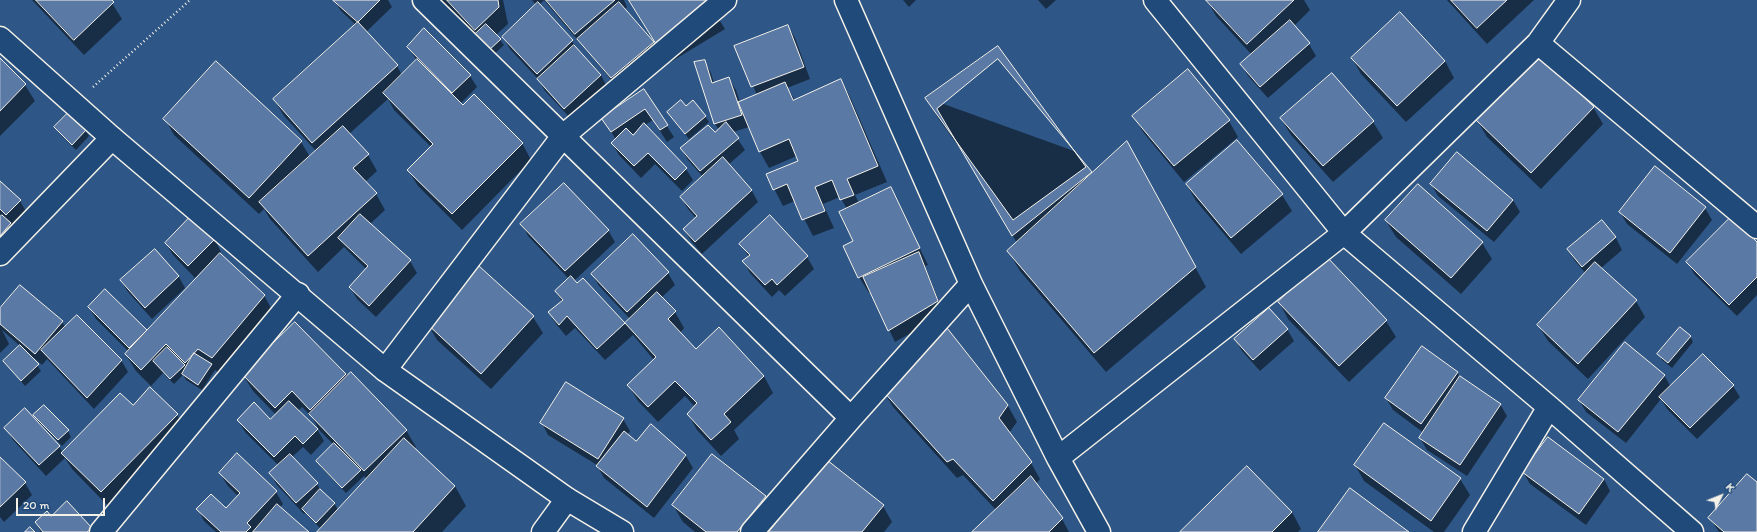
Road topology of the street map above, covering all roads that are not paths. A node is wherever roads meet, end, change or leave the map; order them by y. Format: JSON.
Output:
{"nodes":[{"id":1,"x":424,"y":0,"type":"edge"},
{"id":2,"x":725,"y":0,"type":"edge"},
{"id":3,"x":846,"y":0,"type":"edge"},
{"id":4,"x":1155,"y":0,"type":"edge"},
{"id":5,"x":1569,"y":0,"type":"edge"},
{"id":6,"x":0,"y":38,"type":"edge"},
{"id":7,"x":1538,"y":43,"type":"junction"},
{"id":8,"x":563,"y":136,"type":"junction"},
{"id":9,"x":112,"y":138,"type":"junction"},
{"id":10,"x":1757,"y":227,"type":"edge"},
{"id":11,"x":1344,"y":233,"type":"junction"},
{"id":12,"x":0,"y":254,"type":"edge"},
{"id":13,"x":971,"y":284,"type":"junction"},
{"id":14,"x":298,"y":294,"type":"junction"},
{"id":15,"x":385,"y":370,"type":"junction"},
{"id":16,"x":1549,"y":408,"type":"junction"},
{"id":17,"x":851,"y":418,"type":"junction"},
{"id":18,"x":1058,"y":458,"type":"junction"},
{"id":19,"x":567,"y":499,"type":"junction"},
{"id":20,"x":101,"y":532,"type":"edge"},
{"id":21,"x":543,"y":532,"type":"edge"},
{"id":22,"x":622,"y":532,"type":"edge"},
{"id":23,"x":752,"y":532,"type":"edge"},
{"id":24,"x":1099,"y":532,"type":"edge"},
{"id":25,"x":1474,"y":532,"type":"edge"},
{"id":26,"x":1692,"y":532,"type":"edge"}],
"edges":[{"from":1,"to":8,"type":"street"},
{"from":2,"to":8,"type":"street"},
{"from":3,"to":13,"type":"street"},
{"from":4,"to":11,"type":"street"},
{"from":5,"to":7,"type":"street"},
{"from":6,"to":9,"type":"street"},
{"from":7,"to":10,"type":"street"},
{"from":7,"to":11,"type":"street"},
{"from":8,"to":15,"type":"street"},
{"from":8,"to":17,"type":"street"},
{"from":9,"to":12,"type":"street"},
{"from":9,"to":14,"type":"street"},
{"from":11,"to":16,"type":"street"},
{"from":11,"to":18,"type":"street"},
{"from":13,"to":17,"type":"street"},
{"from":13,"to":18,"type":"street"},
{"from":14,"to":15,"type":"street"},
{"from":14,"to":20,"type":"street"},
{"from":15,"to":19,"type":"street"},
{"from":16,"to":25,"type":"street"},
{"from":16,"to":26,"type":"street"},
{"from":17,"to":23,"type":"street"},
{"from":18,"to":24,"type":"street"},
{"from":19,"to":21,"type":"street"},
{"from":19,"to":22,"type":"street"}]}
